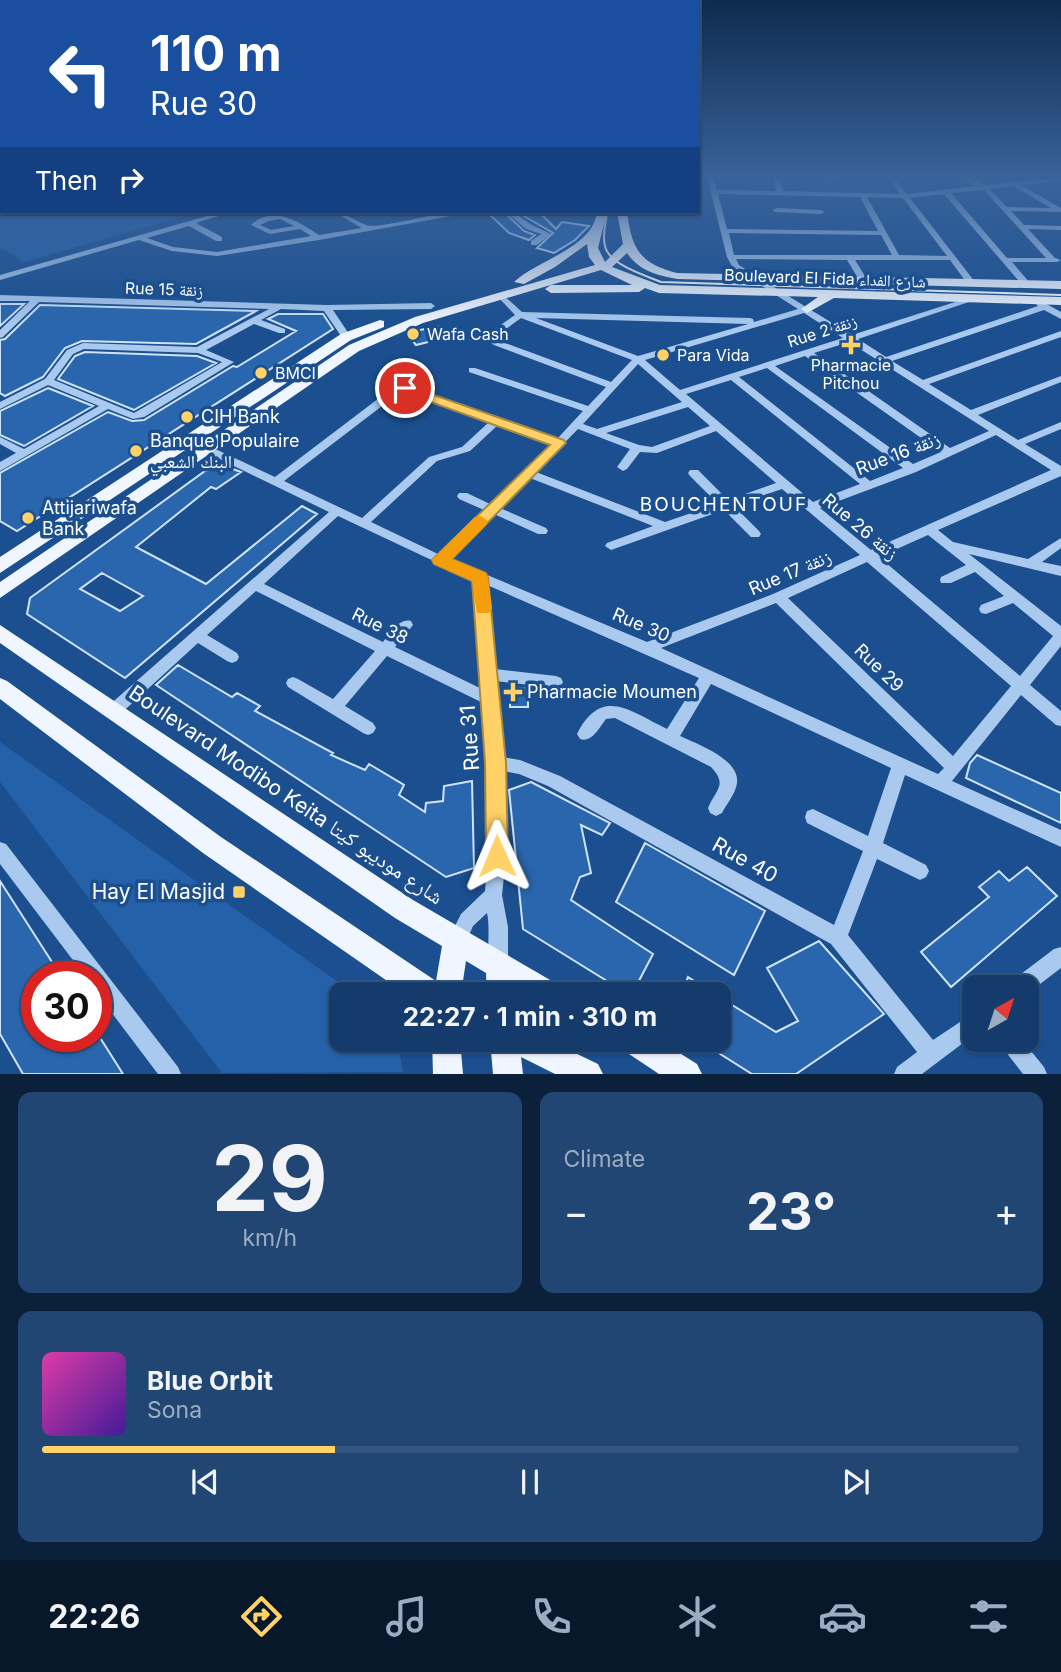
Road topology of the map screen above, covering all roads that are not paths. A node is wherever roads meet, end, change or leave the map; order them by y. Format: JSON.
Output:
{"nodes":[{"id":1,"x":177,"y":227,"type":"edge"},
{"id":2,"x":197,"y":227,"type":"edge"},
{"id":3,"x":260,"y":227,"type":"edge"},
{"id":4,"x":300,"y":227,"type":"joint"},
{"id":5,"x":367,"y":227,"type":"edge"},
{"id":6,"x":382,"y":227,"type":"edge"},
{"id":7,"x":529,"y":227,"type":"edge"},
{"id":8,"x":624,"y":227,"type":"edge"},
{"id":9,"x":723,"y":227,"type":"edge"},
{"id":10,"x":829,"y":227,"type":"edge"},
{"id":11,"x":878,"y":227,"type":"edge"},
{"id":12,"x":929,"y":227,"type":"edge"},
{"id":13,"x":977,"y":227,"type":"edge"},
{"id":14,"x":1023,"y":227,"type":"edge"},
{"id":15,"x":1028,"y":227,"type":"edge"},
{"id":16,"x":1061,"y":228,"type":"edge"},
{"id":17,"x":371,"y":229,"type":"junction"},
{"id":18,"x":599,"y":229,"type":"joint"},
{"id":19,"x":724,"y":231,"type":"junction"},
{"id":20,"x":832,"y":232,"type":"junction"},
{"id":21,"x":881,"y":233,"type":"junction"},
{"id":22,"x":141,"y":238,"type":"junction"},
{"id":23,"x":319,"y":238,"type":"junction"},
{"id":24,"x":219,"y":239,"type":"dead end"},
{"id":25,"x":534,"y":243,"type":"dead end"},
{"id":26,"x":627,"y":246,"type":"junction"},
{"id":27,"x":619,"y":257,"type":"junction"},
{"id":28,"x":850,"y":258,"type":"junction"},
{"id":29,"x":897,"y":258,"type":"junction"},
{"id":30,"x":952,"y":258,"type":"junction"},
{"id":31,"x":636,"y":259,"type":"junction"},
{"id":32,"x":1005,"y":260,"type":"junction"},
{"id":33,"x":1057,"y":260,"type":"edge"},
{"id":34,"x":734,"y":261,"type":"junction"},
{"id":35,"x":599,"y":263,"type":"junction"},
{"id":36,"x":29,"y":270,"type":"junction"},
{"id":37,"x":713,"y":277,"type":"junction"},
{"id":38,"x":0,"y":278,"type":"edge"},
{"id":39,"x":760,"y":279,"type":"junction"},
{"id":40,"x":864,"y":281,"type":"junction"},
{"id":41,"x":972,"y":284,"type":"junction"},
{"id":42,"x":1027,"y":285,"type":"junction"},
{"id":43,"x":1061,"y":285,"type":"edge"},
{"id":44,"x":524,"y":286,"type":"junction"},
{"id":45,"x":659,"y":289,"type":"junction"},
{"id":46,"x":780,"y":292,"type":"junction"},
{"id":47,"x":832,"y":294,"type":"junction"},
{"id":48,"x":501,"y":296,"type":"junction"},
{"id":49,"x":15,"y":297,"type":"junction"},
{"id":50,"x":0,"y":298,"type":"edge"},
{"id":51,"x":38,"y":298,"type":"junction"},
{"id":52,"x":977,"y":298,"type":"junction"},
{"id":53,"x":1033,"y":300,"type":"junction"},
{"id":54,"x":1061,"y":301,"type":"edge"},
{"id":55,"x":431,"y":306,"type":"junction"},
{"id":56,"x":281,"y":307,"type":"junction"},
{"id":57,"x":1045,"y":307,"type":"junction"},
{"id":58,"x":327,"y":309,"type":"junction"},
{"id":59,"x":807,"y":309,"type":"junction"},
{"id":60,"x":520,"y":315,"type":"junction"},
{"id":61,"x":1061,"y":316,"type":"edge"},
{"id":62,"x":254,"y":321,"type":"junction"},
{"id":63,"x":761,"y":321,"type":"junction"},
{"id":64,"x":282,"y":331,"type":"dead end"},
{"id":65,"x":1061,"y":334,"type":"edge"},
{"id":66,"x":0,"y":335,"type":"edge"},
{"id":67,"x":346,"y":337,"type":"junction"},
{"id":68,"x":852,"y":338,"type":"junction"},
{"id":69,"x":199,"y":350,"type":"junction"},
{"id":70,"x":807,"y":354,"type":"junction"},
{"id":71,"x":638,"y":359,"type":"junction"},
{"id":72,"x":886,"y":360,"type":"junction"},
{"id":73,"x":768,"y":365,"type":"junction"},
{"id":74,"x":472,"y":370,"type":"dead end"},
{"id":75,"x":732,"y":376,"type":"junction"},
{"id":76,"x":1061,"y":379,"type":"edge"},
{"id":77,"x":48,"y":382,"type":"junction"},
{"id":78,"x":923,"y":383,"type":"junction"},
{"id":79,"x":613,"y":386,"type":"junction"},
{"id":80,"x":677,"y":394,"type":"junction"},
{"id":81,"x":689,"y":402,"type":"junction"},
{"id":82,"x":0,"y":406,"type":"edge"},
{"id":83,"x":106,"y":406,"type":"junction"},
{"id":84,"x":590,"y":410,"type":"junction"},
{"id":85,"x":971,"y":414,"type":"junction"},
{"id":86,"x":497,"y":420,"type":"junction"},
{"id":87,"x":576,"y":425,"type":"junction"},
{"id":88,"x":1061,"y":425,"type":"edge"},
{"id":89,"x":718,"y":427,"type":"junction"},
{"id":90,"x":997,"y":431,"type":"junction"},
{"id":91,"x":595,"y":433,"type":"junction"},
{"id":92,"x":0,"y":440,"type":"edge"},
{"id":93,"x":559,"y":443,"type":"junction"},
{"id":94,"x":1017,"y":444,"type":"junction"},
{"id":95,"x":205,"y":448,"type":"junction"},
{"id":96,"x":637,"y":448,"type":"junction"},
{"id":97,"x":24,"y":453,"type":"junction"},
{"id":98,"x":950,"y":453,"type":"junction"},
{"id":99,"x":0,"y":467,"type":"edge"},
{"id":100,"x":623,"y":467,"type":"dead end"},
{"id":101,"x":912,"y":468,"type":"junction"},
{"id":102,"x":1060,"y":471,"type":"edge"},
{"id":103,"x":530,"y":473,"type":"junction"},
{"id":104,"x":694,"y":473,"type":"dead end"},
{"id":105,"x":275,"y":482,"type":"junction"},
{"id":106,"x":784,"y":484,"type":"junction"},
{"id":107,"x":869,"y":485,"type":"junction"},
{"id":108,"x":463,"y":496,"type":"dead end"},
{"id":109,"x":724,"y":504,"type":"junction"},
{"id":110,"x":811,"y":507,"type":"junction"},
{"id":111,"x":493,"y":509,"type":"junction"},
{"id":112,"x":336,"y":512,"type":"junction"},
{"id":113,"x":362,"y":524,"type":"junction"},
{"id":114,"x":666,"y":527,"type":"junction"},
{"id":115,"x":929,"y":529,"type":"junction"},
{"id":116,"x":542,"y":531,"type":"dead end"},
{"id":117,"x":755,"y":534,"type":"dead end"},
{"id":118,"x":1061,"y":542,"type":"edge"},
{"id":119,"x":950,"y":545,"type":"junction"},
{"id":120,"x":611,"y":546,"type":"dead end"},
{"id":121,"x":869,"y":557,"type":"junction"},
{"id":122,"x":440,"y":560,"type":"junction"},
{"id":123,"x":1031,"y":563,"type":"junction"},
{"id":124,"x":0,"y":566,"type":"edge"},
{"id":125,"x":976,"y":566,"type":"junction"},
{"id":126,"x":1061,"y":571,"type":"edge"},
{"id":127,"x":480,"y":578,"type":"junction"},
{"id":128,"x":946,"y":580,"type":"dead end"},
{"id":129,"x":254,"y":584,"type":"junction"},
{"id":130,"x":0,"y":591,"type":"edge"},
{"id":131,"x":778,"y":597,"type":"junction"},
{"id":132,"x":1014,"y":597,"type":"junction"},
{"id":133,"x":986,"y":609,"type":"dead end"},
{"id":134,"x":407,"y":625,"type":"dead end"},
{"id":135,"x":0,"y":633,"type":"edge"},
{"id":136,"x":1061,"y":635,"type":"edge"},
{"id":137,"x":197,"y":636,"type":"junction"},
{"id":138,"x":647,"y":648,"type":"junction"},
{"id":139,"x":386,"y":650,"type":"junction"},
{"id":140,"x":232,"y":657,"type":"dead end"},
{"id":141,"x":488,"y":674,"type":"junction"},
{"id":142,"x":708,"y":676,"type":"junction"},
{"id":143,"x":556,"y":682,"type":"dead end"},
{"id":144,"x":293,"y":684,"type":"dead end"},
{"id":145,"x":1020,"y":684,"type":"junction"},
{"id":146,"x":0,"y":687,"type":"edge"},
{"id":147,"x":490,"y":700,"type":"junction"},
{"id":148,"x":334,"y":708,"type":"junction"},
{"id":149,"x":112,"y":712,"type":"junction"},
{"id":150,"x":1061,"y":720,"type":"edge"},
{"id":151,"x":368,"y":729,"type":"dead end"},
{"id":152,"x":585,"y":734,"type":"dead end"},
{"id":153,"x":671,"y":737,"type":"junction"},
{"id":154,"x":495,"y":763,"type":"junction"},
{"id":155,"x":900,"y":765,"type":"junction"},
{"id":156,"x":953,"y":766,"type":"junction"},
{"id":157,"x":942,"y":783,"type":"junction"},
{"id":158,"x":716,"y":808,"type":"dead end"},
{"id":159,"x":813,"y":817,"type":"dead end"},
{"id":160,"x":1061,"y":839,"type":"edge"},
{"id":161,"x":873,"y":848,"type":"junction"},
{"id":162,"x":0,"y":850,"type":"edge"},
{"id":163,"x":920,"y":871,"type":"dead end"},
{"id":164,"x":493,"y":895,"type":"junction"},
{"id":165,"x":838,"y":937,"type":"junction"},
{"id":166,"x":456,"y":942,"type":"junction"},
{"id":167,"x":1061,"y":956,"type":"edge"},
{"id":168,"x":499,"y":965,"type":"junction"},
{"id":169,"x":1036,"y":975,"type":"edge"},
{"id":170,"x":413,"y":982,"type":"edge"},
{"id":171,"x":449,"y":982,"type":"edge"},
{"id":172,"x":500,"y":982,"type":"edge"},
{"id":173,"x":527,"y":982,"type":"edge"},
{"id":174,"x":962,"y":1031,"type":"edge"},
{"id":175,"x":447,"y":1052,"type":"edge"},
{"id":176,"x":505,"y":1052,"type":"edge"},
{"id":177,"x":548,"y":1052,"type":"edge"},
{"id":178,"x":653,"y":1052,"type":"edge"},
{"id":179,"x":1019,"y":1052,"type":"edge"},
{"id":180,"x":931,"y":1054,"type":"junction"},
{"id":181,"x":171,"y":1073,"type":"edge"},
{"id":182,"x":448,"y":1073,"type":"edge"},
{"id":183,"x":508,"y":1073,"type":"edge"},
{"id":184,"x":588,"y":1073,"type":"edge"},
{"id":185,"x":687,"y":1073,"type":"edge"},
{"id":186,"x":904,"y":1073,"type":"edge"},
{"id":187,"x":1037,"y":1073,"type":"edge"}],
"edges":[{"from":1,"to":22,"type":"street"},
{"from":2,"to":24,"type":"street"},
{"from":3,"to":4,"type":"street"},
{"from":4,"to":23,"type":"street"},
{"from":5,"to":17,"type":"street"},
{"from":6,"to":17,"type":"street"},
{"from":7,"to":25,"type":"street"},
{"from":8,"to":26,"type":"main road"},
{"from":9,"to":19,"type":"street"},
{"from":10,"to":20,"type":"street"},
{"from":11,"to":21,"type":"street"},
{"from":12,"to":30,"type":"street"},
{"from":13,"to":32,"type":"street"},
{"from":14,"to":33,"type":"street"},
{"from":15,"to":16,"type":"street"},
{"from":17,"to":23,"type":"street"},
{"from":18,"to":35,"type":"main road"},
{"from":18,"to":44,"type":"main road"},
{"from":19,"to":20,"type":"street"},
{"from":19,"to":34,"type":"street"},
{"from":20,"to":21,"type":"street"},
{"from":21,"to":29,"type":"street"},
{"from":22,"to":23,"type":"street"},
{"from":22,"to":36,"type":"street"},
{"from":26,"to":27,"type":"main road"},
{"from":26,"to":31,"type":"main road"},
{"from":27,"to":31,"type":"main road"},
{"from":27,"to":35,"type":"main road"},
{"from":28,"to":29,"type":"street"},
{"from":28,"to":34,"type":"street"},
{"from":28,"to":40,"type":"street"},
{"from":29,"to":30,"type":"street"},
{"from":30,"to":41,"type":"street"},
{"from":31,"to":37,"type":"main road","name":"Boulevard El Fida شارع الفداء"},
{"from":32,"to":33,"type":"street"},
{"from":32,"to":42,"type":"street"},
{"from":34,"to":37,"type":"main road"},
{"from":34,"to":39,"type":"street"},
{"from":35,"to":44,"type":"main road"},
{"from":35,"to":45,"type":"main road","name":"Boulevard El Fida شارع الفداء"},
{"from":36,"to":38,"type":"street"},
{"from":36,"to":49,"type":"street"},
{"from":37,"to":39,"type":"main road","name":"Boulevard El Fida شارع الفداء"},
{"from":39,"to":40,"type":"main road","name":"Boulevard El Fida شارع الفداء"},
{"from":39,"to":46,"type":"street"},
{"from":40,"to":41,"type":"main road","name":"Boulevard El Fida شارع الفداء"},
{"from":41,"to":42,"type":"main road","name":"Boulevard El Fida شارع الفداء"},
{"from":42,"to":43,"type":"main road","name":"Boulevard El Fida شارع الفداء"},
{"from":44,"to":45,"type":"main road"},
{"from":44,"to":48,"type":"main road"},
{"from":44,"to":55,"type":"main road"},
{"from":45,"to":46,"type":"main road","name":"Boulevard El Fida شارع الفداء"},
{"from":46,"to":47,"type":"main road","name":"Boulevard El Fida شارع الفداء"},
{"from":46,"to":59,"type":"street"},
{"from":47,"to":52,"type":"main road","name":"Boulevard El Fida شارع الفداء"},
{"from":47,"to":59,"type":"main road"},
{"from":48,"to":60,"type":"street"},
{"from":48,"to":95,"type":"main road"},
{"from":49,"to":50,"type":"street","name":"Rue 15 زنقة"},
{"from":49,"to":51,"type":"street","name":"Rue 15 زنقة"},
{"from":51,"to":56,"type":"street","name":"Rue 15 زنقة"},
{"from":51,"to":66,"type":"street"},
{"from":52,"to":53,"type":"main road","name":"Boulevard El Fida شارع الفداء"},
{"from":52,"to":68,"type":"street","name":"Rue 2 زنقة"},
{"from":53,"to":54,"type":"main road","name":"Boulevard El Fida شارع الفداء"},
{"from":53,"to":57,"type":"street"},
{"from":55,"to":58,"type":"street","name":"Rue 15 زنقة"},
{"from":55,"to":67,"type":"main road"},
{"from":56,"to":58,"type":"street","name":"Rue 15 زنقة"},
{"from":56,"to":62,"type":"street"},
{"from":57,"to":61,"type":"street"},
{"from":57,"to":72,"type":"street"},
{"from":58,"to":67,"type":"street"},
{"from":59,"to":63,"type":"street"},
{"from":59,"to":68,"type":"street"},
{"from":60,"to":63,"type":"street"},
{"from":60,"to":71,"type":"street"},
{"from":60,"to":79,"type":"street"},
{"from":62,"to":64,"type":"street"},
{"from":62,"to":69,"type":"street"},
{"from":63,"to":71,"type":"street"},
{"from":65,"to":78,"type":"street"},
{"from":67,"to":124,"type":"main road"},
{"from":68,"to":70,"type":"street","name":"Rue 2 زنقة"},
{"from":68,"to":72,"type":"street"},
{"from":69,"to":77,"type":"street"},
{"from":69,"to":83,"type":"street"},
{"from":70,"to":73,"type":"street","name":"Rue 2 زنقة"},
{"from":70,"to":98,"type":"street"},
{"from":71,"to":79,"type":"street"},
{"from":71,"to":80,"type":"street","name":"Rue 26 زنقة"},
{"from":72,"to":78,"type":"street"},
{"from":73,"to":75,"type":"street","name":"Rue 2 زنقة"},
{"from":73,"to":101,"type":"street"},
{"from":74,"to":84,"type":"street"},
{"from":75,"to":80,"type":"street","name":"Rue 2 زنقة"},
{"from":75,"to":107,"type":"street"},
{"from":76,"to":85,"type":"street"},
{"from":77,"to":82,"type":"street"},
{"from":77,"to":83,"type":"street"},
{"from":78,"to":85,"type":"street"},
{"from":79,"to":84,"type":"street"},
{"from":80,"to":81,"type":"street","name":"Rue 26 زنقة"},
{"from":81,"to":89,"type":"street","name":"Rue 26 زنقة"},
{"from":81,"to":91,"type":"street"},
{"from":83,"to":97,"type":"street"},
{"from":84,"to":87,"type":"street"},
{"from":85,"to":90,"type":"street"},
{"from":86,"to":93,"type":"street"},
{"from":86,"to":105,"type":"street"},
{"from":86,"to":113,"type":"street"},
{"from":87,"to":91,"type":"street"},
{"from":87,"to":93,"type":"street"},
{"from":88,"to":94,"type":"street"},
{"from":89,"to":96,"type":"street"},
{"from":89,"to":106,"type":"street","name":"Rue 26 زنقة"},
{"from":90,"to":94,"type":"street"},
{"from":90,"to":98,"type":"street","name":"Rue 16 زنقة"},
{"from":91,"to":96,"type":"street"},
{"from":92,"to":97,"type":"street"},
{"from":93,"to":103,"type":"street"},
{"from":94,"to":102,"type":"street"},
{"from":95,"to":105,"type":"street","name":"Rue 30"},
{"from":95,"to":130,"type":"main road"},
{"from":96,"to":100,"type":"street"},
{"from":97,"to":99,"type":"street"},
{"from":98,"to":101,"type":"street","name":"Rue 16 زنقة"},
{"from":101,"to":107,"type":"street","name":"Rue 16 زنقة"},
{"from":102,"to":115,"type":"street","name":"Rue 17 زنقة"},
{"from":103,"to":111,"type":"street"},
{"from":103,"to":114,"type":"street"},
{"from":104,"to":109,"type":"street"},
{"from":105,"to":112,"type":"street","name":"Rue 30"},
{"from":106,"to":109,"type":"street"},
{"from":106,"to":110,"type":"street","name":"Rue 26 زنقة"},
{"from":107,"to":110,"type":"street","name":"Rue 16 زنقة"},
{"from":108,"to":111,"type":"street"},
{"from":109,"to":114,"type":"street"},
{"from":109,"to":117,"type":"street"},
{"from":110,"to":121,"type":"street","name":"Rue 26 زنقة"},
{"from":111,"to":116,"type":"street"},
{"from":111,"to":122,"type":"street"},
{"from":112,"to":113,"type":"street","name":"Rue 30"},
{"from":112,"to":129,"type":"street"},
{"from":113,"to":122,"type":"street","name":"Rue 30"},
{"from":114,"to":120,"type":"street"},
{"from":115,"to":119,"type":"street"},
{"from":115,"to":121,"type":"street","name":"Rue 17 زنقة"},
{"from":118,"to":123,"type":"street"},
{"from":119,"to":123,"type":"street"},
{"from":119,"to":125,"type":"street"},
{"from":121,"to":131,"type":"street","name":"Rue 17 زنقة"},
{"from":121,"to":145,"type":"street","name":"Rue 26 زنقة"},
{"from":122,"to":127,"type":"street","name":"Rue 30"},
{"from":123,"to":126,"type":"street"},
{"from":125,"to":128,"type":"street"},
{"from":125,"to":132,"type":"street"},
{"from":127,"to":138,"type":"street","name":"Rue 30"},
{"from":127,"to":141,"type":"street","name":"Rue 31"},
{"from":129,"to":137,"type":"street"},
{"from":129,"to":139,"type":"street","name":"Rue 38"},
{"from":131,"to":138,"type":"street","name":"Rue 17 زنقة"},
{"from":131,"to":156,"type":"street","name":"Rue 29"},
{"from":132,"to":133,"type":"street"},
{"from":132,"to":136,"type":"street"},
{"from":134,"to":139,"type":"street"},
{"from":135,"to":149,"type":"main road","name":"Boulevard Modibo Keita شارع موديبو كيتا"},
{"from":136,"to":145,"type":"street"},
{"from":137,"to":140,"type":"street"},
{"from":137,"to":149,"type":"street"},
{"from":138,"to":142,"type":"street","name":"Rue 30"},
{"from":139,"to":147,"type":"street","name":"Rue 38"},
{"from":139,"to":148,"type":"street"},
{"from":141,"to":143,"type":"street"},
{"from":141,"to":147,"type":"street","name":"Rue 31"},
{"from":142,"to":153,"type":"street"},
{"from":142,"to":155,"type":"street","name":"Rue 30"},
{"from":144,"to":148,"type":"street"},
{"from":145,"to":150,"type":"street","name":"Rue 26 زنقة"},
{"from":145,"to":156,"type":"street"},
{"from":146,"to":170,"type":"main road"},
{"from":147,"to":154,"type":"street","name":"Rue 31"},
{"from":148,"to":151,"type":"street"},
{"from":149,"to":166,"type":"main road","name":"Boulevard Modibo Keita شارع موديبو كيتا"},
{"from":152,"to":153,"type":"street"},
{"from":153,"to":158,"type":"street"},
{"from":154,"to":164,"type":"street","name":"Rue 31"},
{"from":154,"to":165,"type":"street","name":"Rue 40"},
{"from":155,"to":157,"type":"street","name":"Rue 30"},
{"from":155,"to":161,"type":"street"},
{"from":156,"to":157,"type":"street"},
{"from":157,"to":160,"type":"street","name":"Rue 30"},
{"from":159,"to":161,"type":"street"},
{"from":161,"to":163,"type":"street"},
{"from":161,"to":165,"type":"street"},
{"from":162,"to":181,"type":"street"},
{"from":164,"to":166,"type":"street"},
{"from":164,"to":168,"type":"street","name":"Rue 31"},
{"from":165,"to":180,"type":"street","name":"Rue 40"},
{"from":166,"to":168,"type":"main road","name":"Boulevard Modibo Keita شارع موديبو كيتا"},
{"from":166,"to":171,"type":"main road"},
{"from":167,"to":169,"type":"street"},
{"from":168,"to":172,"type":"main road"},
{"from":168,"to":173,"type":"main road","name":"Boulevard Modibo Keita شارع موديبو كيتا"},
{"from":174,"to":180,"type":"street"},
{"from":175,"to":182,"type":"main road"},
{"from":176,"to":183,"type":"main road"},
{"from":177,"to":184,"type":"main road"},
{"from":178,"to":185,"type":"main road"},
{"from":179,"to":187,"type":"street"},
{"from":180,"to":186,"type":"street"}]}
